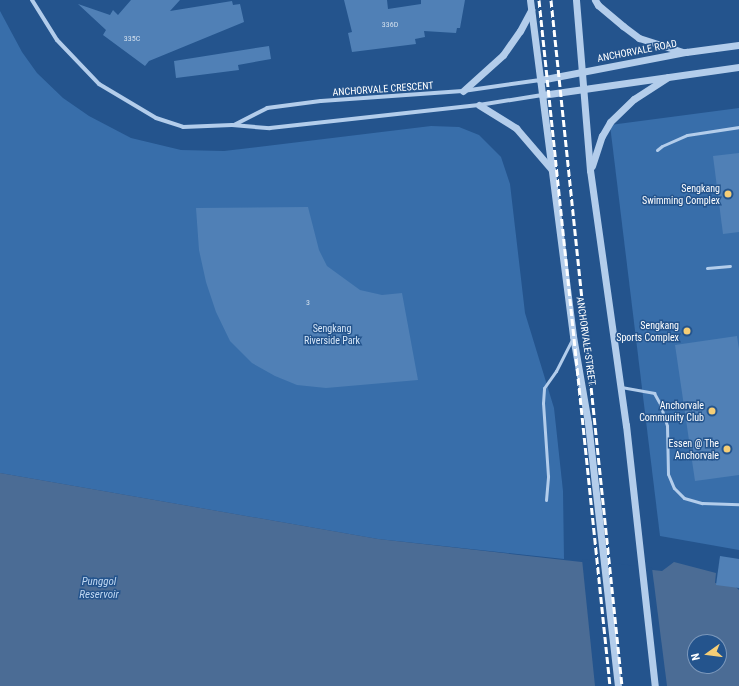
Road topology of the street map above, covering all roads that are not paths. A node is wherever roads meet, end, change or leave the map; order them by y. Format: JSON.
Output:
{"nodes":[{"id":1,"x":32,"y":0,"type":"edge"},
{"id":2,"x":530,"y":0,"type":"edge"},
{"id":3,"x":576,"y":0,"type":"edge"},
{"id":4,"x":596,"y":0,"type":"edge"},
{"id":5,"x":531,"y":10,"type":"junction"},
{"id":6,"x":739,"y":45,"type":"edge"},
{"id":7,"x":686,"y":52,"type":"junction"},
{"id":8,"x":739,"y":67,"type":"edge"},
{"id":9,"x":583,"y":72,"type":"junction"},
{"id":10,"x":669,"y":75,"type":"junction"},
{"id":11,"x":540,"y":80,"type":"junction"},
{"id":12,"x":584,"y":89,"type":"junction"},
{"id":13,"x":462,"y":91,"type":"junction"},
{"id":14,"x":542,"y":95,"type":"junction"},
{"id":15,"x":479,"y":105,"type":"junction"},
{"id":16,"x":232,"y":126,"type":"junction"},
{"id":17,"x":739,"y":127,"type":"edge"},
{"id":18,"x":656,"y":150,"type":"dead end"},
{"id":19,"x":590,"y":170,"type":"junction"},
{"id":20,"x":553,"y":172,"type":"junction"},
{"id":21,"x":730,"y":266,"type":"dead end"},
{"id":22,"x":707,"y":268,"type":"dead end"},
{"id":23,"x":574,"y":336,"type":"junction"},
{"id":24,"x":620,"y":387,"type":"junction"},
{"id":25,"x":546,"y":500,"type":"dead end"},
{"id":26,"x":739,"y":504,"type":"edge"},
{"id":27,"x":618,"y":686,"type":"edge"},
{"id":28,"x":655,"y":686,"type":"edge"}],
"edges":[{"from":1,"to":16,"type":"street","name":"ANCHORVALE CRESCENT"},
{"from":2,"to":5,"type":"street","name":"ANCHORVALE STREET"},
{"from":3,"to":9,"type":"street"},
{"from":4,"to":7,"type":"street"},
{"from":5,"to":11,"type":"street","name":"ANCHORVALE STREET"},
{"from":5,"to":13,"type":"street"},
{"from":6,"to":7,"type":"street","name":"ANCHORVALE ROAD"},
{"from":7,"to":9,"type":"street","name":"ANCHORVALE ROAD"},
{"from":8,"to":10,"type":"street"},
{"from":9,"to":11,"type":"street","name":"ANCHORVALE ROAD"},
{"from":9,"to":12,"type":"street"},
{"from":10,"to":12,"type":"street"},
{"from":10,"to":19,"type":"street"},
{"from":11,"to":13,"type":"street","name":"ANCHORVALE CRESCENT"},
{"from":11,"to":14,"type":"street","name":"ANCHORVALE STREET"},
{"from":12,"to":14,"type":"street"},
{"from":12,"to":19,"type":"street"},
{"from":13,"to":16,"type":"street","name":"ANCHORVALE CRESCENT"},
{"from":14,"to":15,"type":"street","name":"ANCHORVALE CRESCENT"},
{"from":14,"to":20,"type":"street","name":"ANCHORVALE STREET"},
{"from":15,"to":16,"type":"street","name":"ANCHORVALE CRESCENT"},
{"from":15,"to":20,"type":"street"},
{"from":17,"to":18,"type":"lane"},
{"from":19,"to":24,"type":"street"},
{"from":20,"to":23,"type":"street","name":"ANCHORVALE STREET"},
{"from":21,"to":22,"type":"lane"},
{"from":23,"to":25,"type":"lane"},
{"from":23,"to":27,"type":"street","name":"ANCHORVALE STREET"},
{"from":24,"to":26,"type":"lane"},
{"from":24,"to":28,"type":"street"}]}
